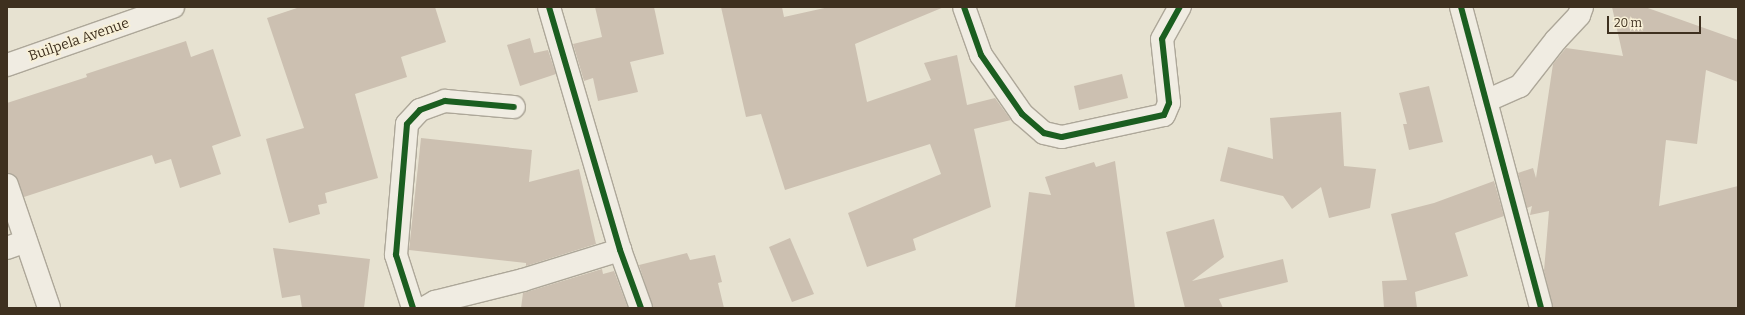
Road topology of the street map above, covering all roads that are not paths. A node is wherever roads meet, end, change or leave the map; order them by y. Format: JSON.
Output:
{"nodes":[{"id":1,"x":174,"y":7,"type":"edge"},
{"id":2,"x":549,"y":7,"type":"edge"},
{"id":3,"x":964,"y":7,"type":"edge"},
{"id":4,"x":1180,"y":7,"type":"edge"},
{"id":5,"x":1461,"y":7,"type":"edge"},
{"id":6,"x":1582,"y":7,"type":"edge"},
{"id":7,"x":7,"y":65,"type":"edge"},
{"id":8,"x":1486,"y":101,"type":"junction"},
{"id":9,"x":514,"y":107,"type":"dead end"},
{"id":10,"x":7,"y":185,"type":"edge"},
{"id":11,"x":17,"y":245,"type":"edge"},
{"id":12,"x":620,"y":250,"type":"junction"},
{"id":13,"x":49,"y":308,"type":"edge"},
{"id":14,"x":413,"y":308,"type":"edge"},
{"id":15,"x":424,"y":308,"type":"edge"},
{"id":16,"x":641,"y":308,"type":"edge"},
{"id":17,"x":1541,"y":308,"type":"edge"}],
"edges":[{"from":1,"to":7,"type":"street","name":"Builpela Avenue"},
{"from":2,"to":12,"type":"street"},
{"from":3,"to":4,"type":"street"},
{"from":5,"to":8,"type":"street"},
{"from":6,"to":8,"type":"street"},
{"from":8,"to":17,"type":"street"},
{"from":9,"to":14,"type":"street"},
{"from":10,"to":11,"type":"street"},
{"from":11,"to":13,"type":"street"},
{"from":12,"to":15,"type":"street"},
{"from":12,"to":16,"type":"street"}]}
